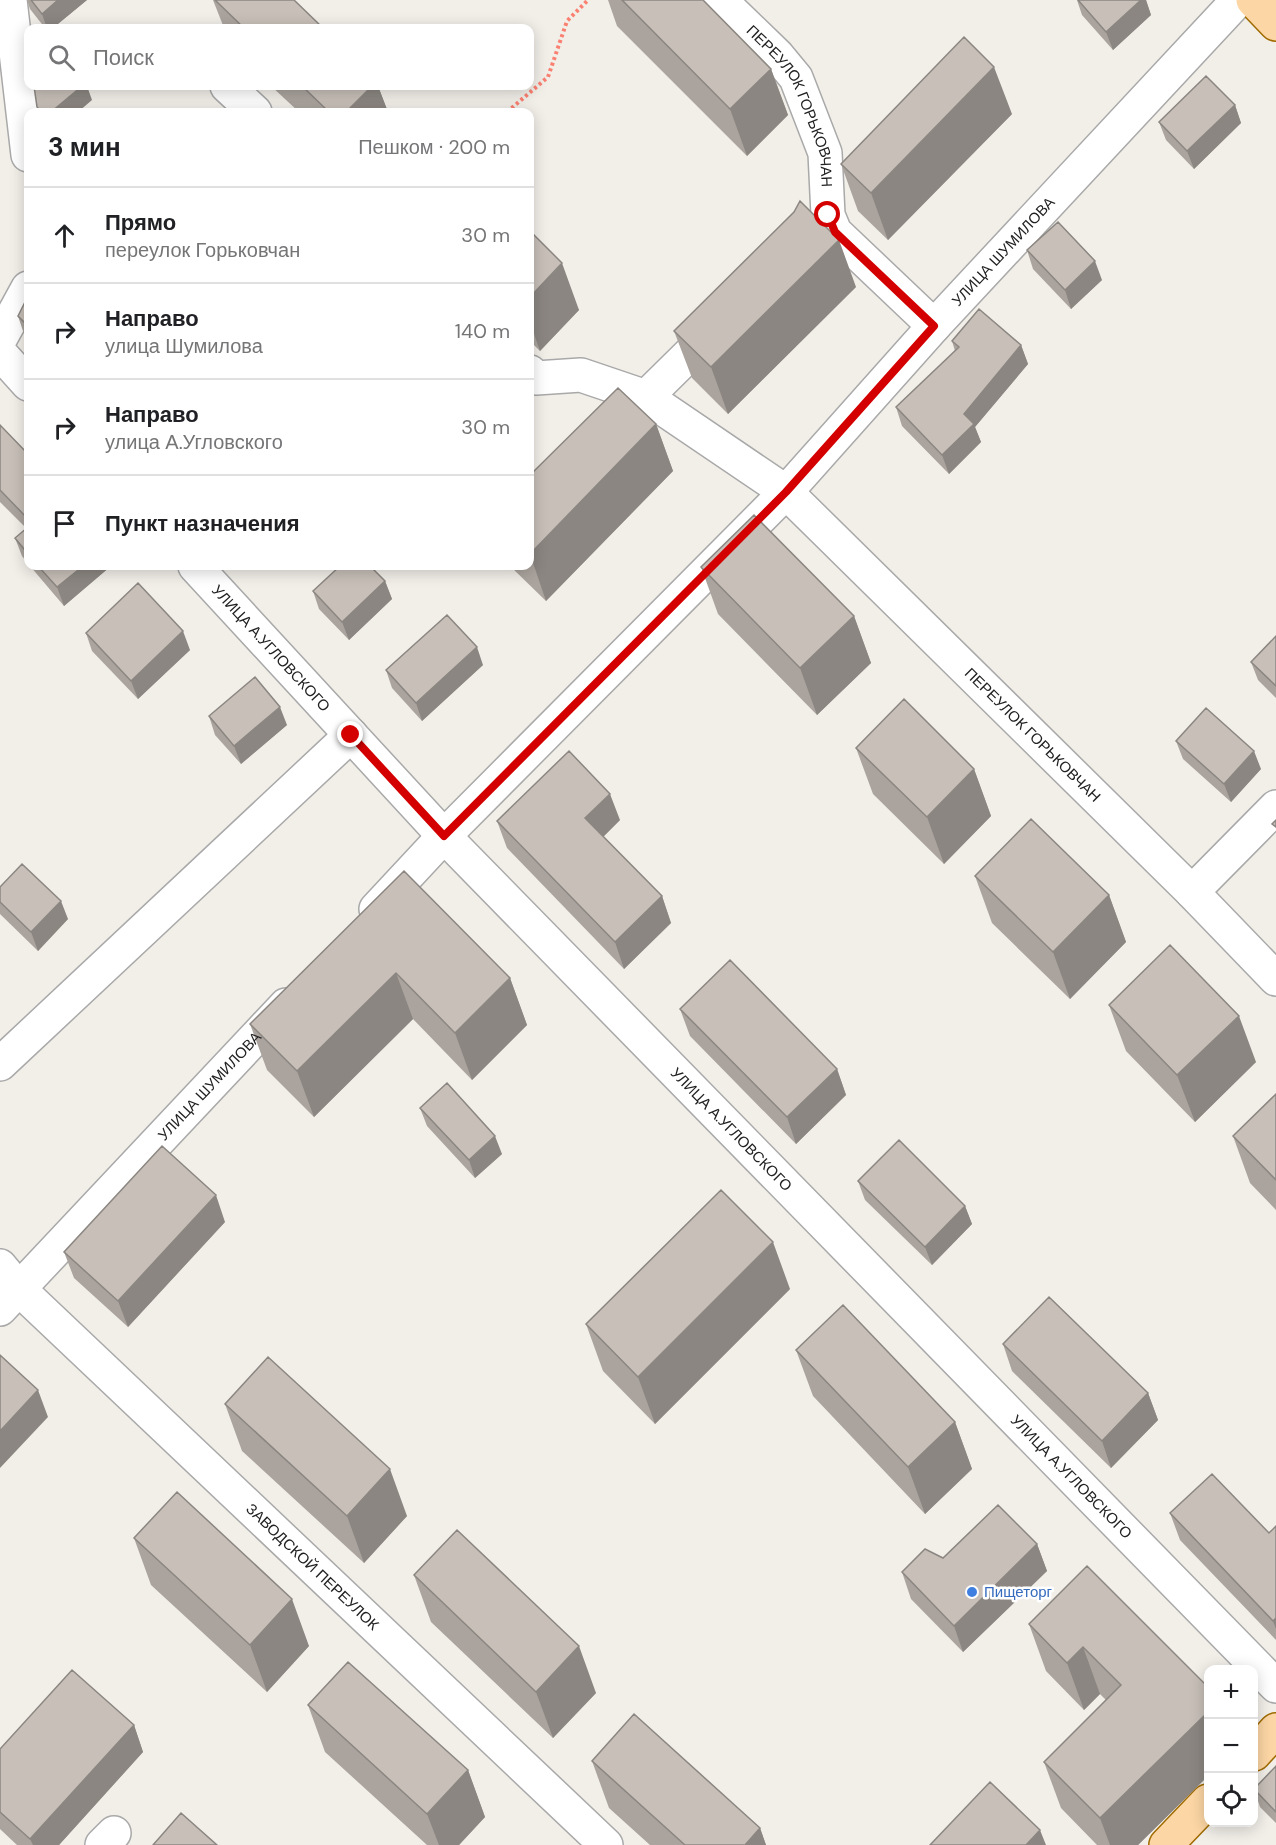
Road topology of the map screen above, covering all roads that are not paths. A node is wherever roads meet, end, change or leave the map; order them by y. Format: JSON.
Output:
{"nodes":[{"id":1,"x":10,"y":0,"type":"edge"},
{"id":2,"x":720,"y":0,"type":"edge"},
{"id":3,"x":1238,"y":0,"type":"edge"},
{"id":4,"x":1253,"y":0,"type":"edge"},
{"id":5,"x":1276,"y":24,"type":"edge"},
{"id":6,"x":231,"y":90,"type":"edge"},
{"id":7,"x":251,"y":108,"type":"edge"},
{"id":8,"x":24,"y":121,"type":"edge"},
{"id":9,"x":853,"y":190,"type":"edge"},
{"id":10,"x":828,"y":215,"type":"junction"},
{"id":11,"x":24,"y":295,"type":"edge"},
{"id":12,"x":739,"y":304,"type":"edge"},
{"id":13,"x":934,"y":326,"type":"junction"},
{"id":14,"x":0,"y":339,"type":"edge"},
{"id":15,"x":0,"y":353,"type":"edge"},
{"id":16,"x":534,"y":376,"type":"edge"},
{"id":17,"x":24,"y":380,"type":"edge"},
{"id":18,"x":646,"y":397,"type":"junction"},
{"id":19,"x":582,"y":462,"type":"edge"},
{"id":20,"x":786,"y":492,"type":"junction"},
{"id":21,"x":199,"y":570,"type":"edge"},
{"id":22,"x":351,"y":735,"type":"junction"},
{"id":23,"x":1276,"y":807,"type":"edge"},
{"id":24,"x":444,"y":836,"type":"junction"},
{"id":25,"x":1192,"y":892,"type":"junction"},
{"id":26,"x":354,"y":932,"type":"edge"},
{"id":27,"x":1276,"y":979,"type":"edge"},
{"id":28,"x":305,"y":984,"type":"edge"},
{"id":29,"x":0,"y":1064,"type":"edge"},
{"id":30,"x":6,"y":1288,"type":"edge"},
{"id":31,"x":1276,"y":1686,"type":"edge"},
{"id":32,"x":1276,"y":1730,"type":"edge"},
{"id":33,"x":1258,"y":1750,"type":"edge"},
{"id":34,"x":1204,"y":1806,"type":"edge"},
{"id":35,"x":606,"y":1845,"type":"edge"},
{"id":36,"x":1166,"y":1845,"type":"edge"}],
"edges":[{"from":1,"to":8,"type":"street"},
{"from":2,"to":10,"type":"street","name":"ПЕРЕУЛОК ГОРЬКОВЧАН"},
{"from":3,"to":13,"type":"street","name":"УЛИЦА ШУМИЛОВА"},
{"from":4,"to":5,"type":"main road"},
{"from":6,"to":7,"type":"street"},
{"from":9,"to":10,"type":"street"},
{"from":10,"to":13,"type":"street","name":"ПЕРЕУЛОК ГОРЬКОВЧАН"},
{"from":11,"to":14,"type":"street"},
{"from":12,"to":18,"type":"street"},
{"from":13,"to":20,"type":"street","name":"УЛИЦА ШУМИЛОВА"},
{"from":15,"to":17,"type":"street"},
{"from":16,"to":18,"type":"street","name":"ПЕРЕУЛОК ГОРЬКОВЧАН"},
{"from":18,"to":19,"type":"street"},
{"from":18,"to":20,"type":"street","name":"ПЕРЕУЛОК ГОРЬКОВЧАН"},
{"from":20,"to":24,"type":"street","name":"УЛИЦА ШУМИЛОВА"},
{"from":20,"to":25,"type":"street","name":"ПЕРЕУЛОК ГОРЬКОВЧАН"},
{"from":21,"to":22,"type":"street","name":"УЛИЦА А.УГЛОВСКОГО"},
{"from":22,"to":24,"type":"street","name":"УЛИЦА А.УГЛОВСКОГО"},
{"from":22,"to":29,"type":"street"},
{"from":23,"to":25,"type":"street"},
{"from":24,"to":26,"type":"street","name":"УЛИЦА ШУМИЛОВА"},
{"from":24,"to":31,"type":"street","name":"УЛИЦА А.УГЛОВСКОГО"},
{"from":25,"to":27,"type":"street","name":"ПЕРЕУЛОК ГОРЬКОВЧАН"},
{"from":28,"to":30,"type":"street","name":"УЛИЦА ШУМИЛОВА"},
{"from":30,"to":35,"type":"street","name":"ЗАВОДСКОЙ ПЕРЕУЛОК"},
{"from":32,"to":33,"type":"main road"},
{"from":34,"to":36,"type":"main road"}]}
